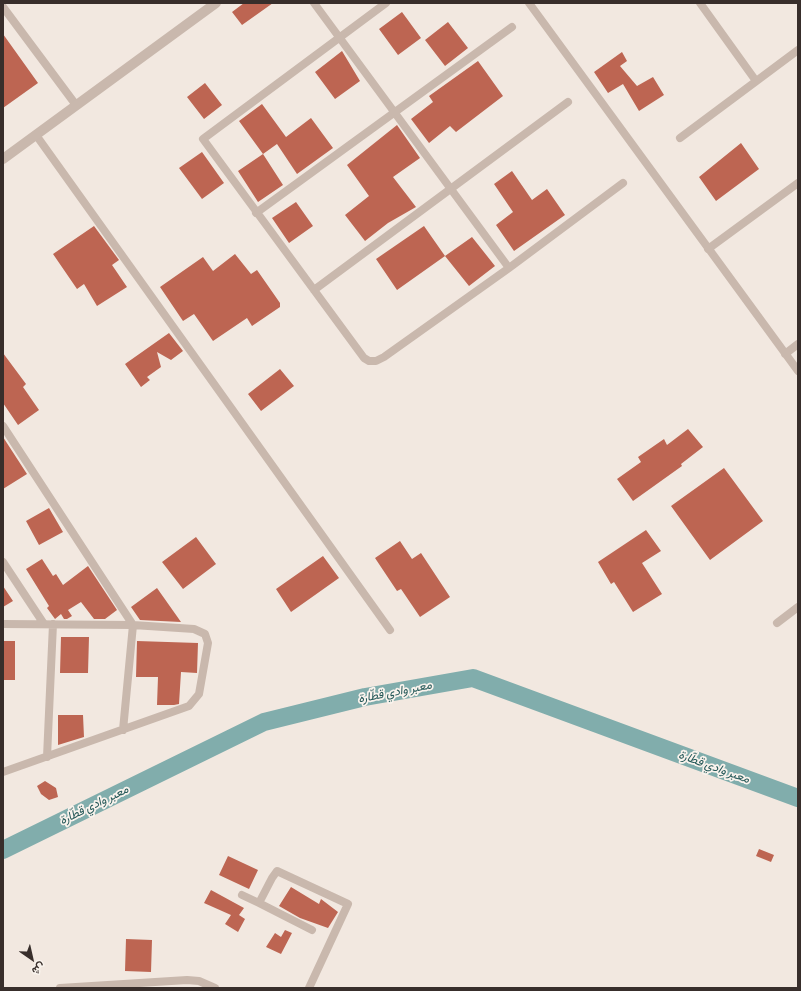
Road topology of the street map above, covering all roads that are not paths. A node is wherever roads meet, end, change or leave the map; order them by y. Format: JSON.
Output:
{"nodes":[{"id":1,"x":216,"y":3,"type":"edge"},
{"id":2,"x":314,"y":3,"type":"edge"},
{"id":3,"x":386,"y":3,"type":"edge"},
{"id":4,"x":529,"y":3,"type":"edge"},
{"id":5,"x":700,"y":3,"type":"edge"},
{"id":6,"x":3,"y":7,"type":"edge"},
{"id":7,"x":512,"y":27,"type":"dead end"},
{"id":8,"x":340,"y":38,"type":"junction"},
{"id":9,"x":798,"y":50,"type":"edge"},
{"id":10,"x":756,"y":81,"type":"junction"},
{"id":11,"x":568,"y":102,"type":"dead end"},
{"id":12,"x":76,"y":106,"type":"junction"},
{"id":13,"x":395,"y":113,"type":"junction"},
{"id":14,"x":36,"y":134,"type":"junction"},
{"id":15,"x":680,"y":138,"type":"dead end"},
{"id":16,"x":3,"y":159,"type":"edge"},
{"id":17,"x":623,"y":183,"type":"dead end"},
{"id":18,"x":797,"y":187,"type":"edge"},
{"id":19,"x":451,"y":188,"type":"junction"},
{"id":20,"x":256,"y":213,"type":"junction"},
{"id":21,"x":708,"y":249,"type":"junction"},
{"id":22,"x":510,"y":268,"type":"junction"},
{"id":23,"x":314,"y":290,"type":"junction"},
{"id":24,"x":798,"y":344,"type":"edge"},
{"id":25,"x":785,"y":354,"type":"junction"},
{"id":26,"x":798,"y":371,"type":"edge"},
{"id":27,"x":3,"y":426,"type":"edge"},
{"id":28,"x":3,"y":562,"type":"edge"},
{"id":29,"x":798,"y":607,"type":"edge"},
{"id":30,"x":777,"y":622,"type":"dead end"},
{"id":31,"x":3,"y":624,"type":"edge"},
{"id":32,"x":44,"y":624,"type":"junction"},
{"id":33,"x":53,"y":624,"type":"junction"},
{"id":34,"x":133,"y":625,"type":"junction"},
{"id":35,"x":390,"y":630,"type":"dead end"},
{"id":36,"x":123,"y":730,"type":"junction"},
{"id":37,"x":47,"y":757,"type":"junction"},
{"id":38,"x":3,"y":772,"type":"edge"},
{"id":39,"x":242,"y":895,"type":"dead end"},
{"id":40,"x":259,"y":904,"type":"junction"},
{"id":41,"x":312,"y":930,"type":"dead end"},
{"id":42,"x":60,"y":988,"type":"edge"},
{"id":43,"x":216,"y":988,"type":"edge"},
{"id":44,"x":309,"y":988,"type":"edge"}],
"edges":[{"from":1,"to":12,"type":"street"},
{"from":2,"to":8,"type":"street"},
{"from":3,"to":8,"type":"street"},
{"from":4,"to":21,"type":"street"},
{"from":5,"to":10,"type":"street"},
{"from":6,"to":12,"type":"street"},
{"from":7,"to":13,"type":"street"},
{"from":8,"to":13,"type":"street"},
{"from":8,"to":20,"type":"street"},
{"from":9,"to":10,"type":"street"},
{"from":10,"to":15,"type":"street"},
{"from":11,"to":19,"type":"street"},
{"from":12,"to":14,"type":"street"},
{"from":13,"to":19,"type":"street"},
{"from":13,"to":20,"type":"street"},
{"from":14,"to":16,"type":"street"},
{"from":14,"to":35,"type":"street"},
{"from":17,"to":22,"type":"street"},
{"from":18,"to":21,"type":"street"},
{"from":19,"to":22,"type":"street"},
{"from":19,"to":23,"type":"street"},
{"from":20,"to":23,"type":"street"},
{"from":21,"to":25,"type":"street"},
{"from":22,"to":23,"type":"street"},
{"from":24,"to":25,"type":"street"},
{"from":25,"to":26,"type":"street"},
{"from":27,"to":34,"type":"street"},
{"from":28,"to":32,"type":"street"},
{"from":29,"to":30,"type":"street"},
{"from":31,"to":32,"type":"street"},
{"from":32,"to":33,"type":"street"},
{"from":33,"to":34,"type":"street"},
{"from":33,"to":37,"type":"street"},
{"from":34,"to":36,"type":"street"},
{"from":34,"to":36,"type":"street"},
{"from":36,"to":37,"type":"street"},
{"from":37,"to":38,"type":"street"},
{"from":39,"to":40,"type":"street"},
{"from":40,"to":41,"type":"street"},
{"from":40,"to":44,"type":"street"},
{"from":42,"to":43,"type":"street"}]}
